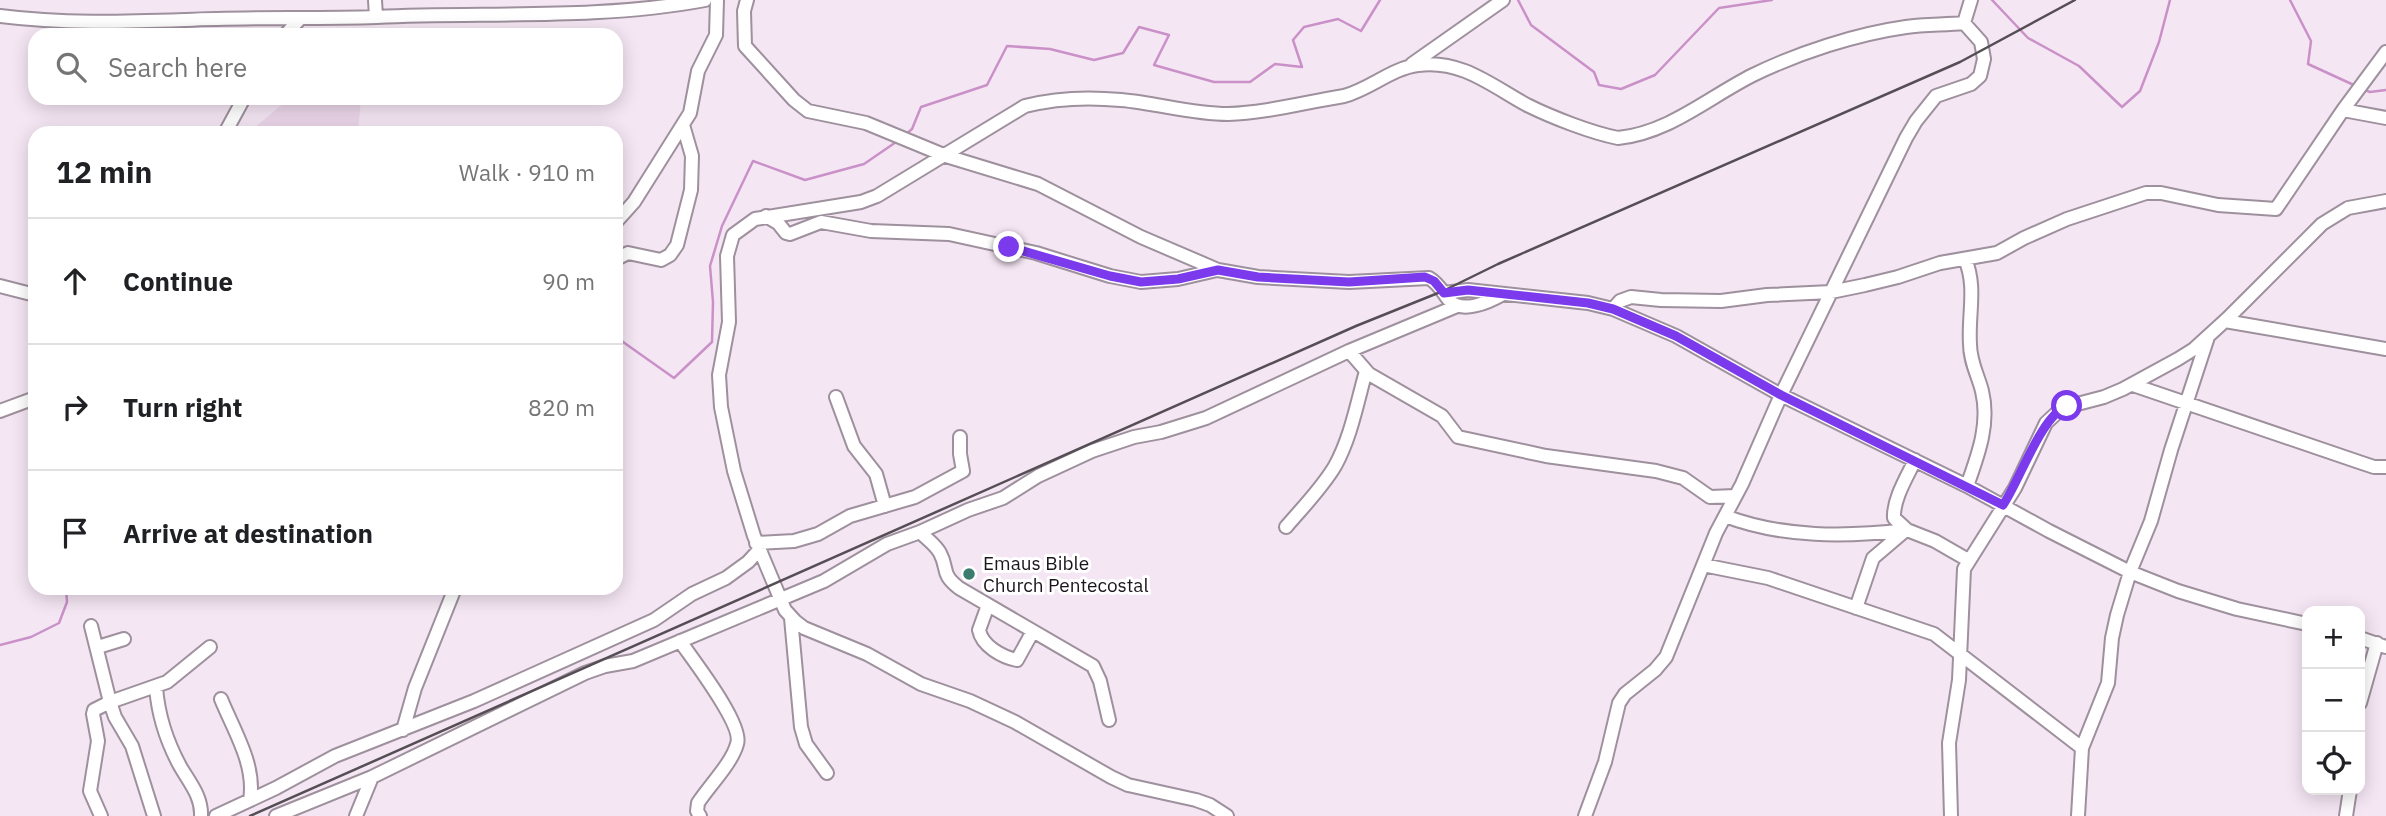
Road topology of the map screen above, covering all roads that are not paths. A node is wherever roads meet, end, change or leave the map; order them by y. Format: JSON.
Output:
{"nodes":[{"id":1,"x":375,"y":0,"type":"edge"},
{"id":2,"x":705,"y":0,"type":"edge"},
{"id":3,"x":717,"y":0,"type":"edge"},
{"id":4,"x":747,"y":0,"type":"edge"},
{"id":5,"x":1503,"y":0,"type":"edge"},
{"id":6,"x":1971,"y":0,"type":"edge"},
{"id":7,"x":0,"y":16,"type":"edge"},
{"id":8,"x":376,"y":17,"type":"junction"},
{"id":9,"x":299,"y":20,"type":"junction"},
{"id":10,"x":1964,"y":23,"type":"junction"},
{"id":11,"x":292,"y":28,"type":"edge"},
{"id":12,"x":2386,"y":51,"type":"edge"},
{"id":13,"x":1408,"y":66,"type":"junction"},
{"id":14,"x":240,"y":105,"type":"edge"},
{"id":15,"x":2343,"y":110,"type":"junction"},
{"id":16,"x":2386,"y":118,"type":"edge"},
{"id":17,"x":683,"y":125,"type":"junction"},
{"id":18,"x":229,"y":126,"type":"edge"},
{"id":19,"x":941,"y":154,"type":"junction"},
{"id":20,"x":2386,"y":201,"type":"edge"},
{"id":21,"x":623,"y":214,"type":"edge"},
{"id":22,"x":766,"y":216,"type":"junction"},
{"id":23,"x":623,"y":256,"type":"edge"},
{"id":24,"x":1965,"y":259,"type":"junction"},
{"id":25,"x":1218,"y":270,"type":"junction"},
{"id":26,"x":0,"y":286,"type":"edge"},
{"id":27,"x":1831,"y":292,"type":"junction"},
{"id":28,"x":28,"y":293,"type":"edge"},
{"id":29,"x":1444,"y":293,"type":"junction"},
{"id":30,"x":1503,"y":294,"type":"junction"},
{"id":31,"x":1457,"y":306,"type":"junction"},
{"id":32,"x":1613,"y":309,"type":"junction"},
{"id":33,"x":2225,"y":321,"type":"junction"},
{"id":34,"x":2208,"y":337,"type":"junction"},
{"id":35,"x":2386,"y":349,"type":"edge"},
{"id":36,"x":1349,"y":351,"type":"junction"},
{"id":37,"x":1366,"y":371,"type":"junction"},
{"id":38,"x":2133,"y":385,"type":"junction"},
{"id":39,"x":1781,"y":395,"type":"junction"},
{"id":40,"x":836,"y":397,"type":"dead end"},
{"id":41,"x":28,"y":401,"type":"edge"},
{"id":42,"x":2188,"y":404,"type":"junction"},
{"id":43,"x":0,"y":411,"type":"edge"},
{"id":44,"x":960,"y":437,"type":"dead end"},
{"id":45,"x":1915,"y":460,"type":"junction"},
{"id":46,"x":2386,"y":467,"type":"edge"},
{"id":47,"x":1966,"y":486,"type":"junction"},
{"id":48,"x":1735,"y":496,"type":"junction"},
{"id":49,"x":2003,"y":505,"type":"junction"},
{"id":50,"x":885,"y":506,"type":"junction"},
{"id":51,"x":1725,"y":516,"type":"junction"},
{"id":52,"x":1286,"y":527,"type":"dead end"},
{"id":53,"x":1907,"y":530,"type":"junction"},
{"id":54,"x":920,"y":532,"type":"junction"},
{"id":55,"x":757,"y":547,"type":"junction"},
{"id":56,"x":1968,"y":560,"type":"junction"},
{"id":57,"x":1703,"y":565,"type":"junction"},
{"id":58,"x":2130,"y":572,"type":"junction"},
{"id":59,"x":452,"y":595,"type":"edge"},
{"id":60,"x":780,"y":599,"type":"junction"},
{"id":61,"x":988,"y":605,"type":"junction"},
{"id":62,"x":1856,"y":608,"type":"junction"},
{"id":63,"x":791,"y":618,"type":"junction"},
{"id":64,"x":2302,"y":623,"type":"edge"},
{"id":65,"x":91,"y":626,"type":"dead end"},
{"id":66,"x":1033,"y":631,"type":"junction"},
{"id":67,"x":124,"y":639,"type":"dead end"},
{"id":68,"x":2365,"y":640,"type":"edge"},
{"id":69,"x":680,"y":641,"type":"junction"},
{"id":70,"x":2382,"y":645,"type":"edge"},
{"id":71,"x":98,"y":647,"type":"junction"},
{"id":72,"x":211,"y":647,"type":"dead end"},
{"id":73,"x":1959,"y":652,"type":"junction"},
{"id":74,"x":156,"y":687,"type":"junction"},
{"id":75,"x":2365,"y":690,"type":"edge"},
{"id":76,"x":221,"y":699,"type":"dead end"},
{"id":77,"x":110,"y":702,"type":"junction"},
{"id":78,"x":1109,"y":720,"type":"dead end"},
{"id":79,"x":403,"y":730,"type":"junction"},
{"id":80,"x":2082,"y":748,"type":"junction"},
{"id":81,"x":827,"y":773,"type":"dead end"},
{"id":82,"x":372,"y":777,"type":"junction"},
{"id":83,"x":2349,"y":795,"type":"edge"},
{"id":84,"x":250,"y":800,"type":"junction"},
{"id":85,"x":153,"y":815,"type":"edge"},
{"id":86,"x":101,"y":816,"type":"edge"},
{"id":87,"x":201,"y":816,"type":"edge"},
{"id":88,"x":216,"y":816,"type":"edge"},
{"id":89,"x":276,"y":816,"type":"edge"},
{"id":90,"x":356,"y":816,"type":"edge"},
{"id":91,"x":701,"y":816,"type":"edge"},
{"id":92,"x":1227,"y":816,"type":"edge"},
{"id":93,"x":1585,"y":816,"type":"edge"},
{"id":94,"x":1951,"y":816,"type":"edge"},
{"id":95,"x":2078,"y":816,"type":"edge"},
{"id":96,"x":2346,"y":816,"type":"edge"}],
"edges":[{"from":1,"to":8,"type":"street"},
{"from":2,"to":8,"type":"street"},
{"from":3,"to":17,"type":"street"},
{"from":4,"to":19,"type":"street"},
{"from":5,"to":13,"type":"street"},
{"from":6,"to":10,"type":"street"},
{"from":7,"to":9,"type":"street"},
{"from":8,"to":9,"type":"street"},
{"from":9,"to":11,"type":"street"},
{"from":10,"to":13,"type":"street"},
{"from":10,"to":27,"type":"street"},
{"from":12,"to":15,"type":"street"},
{"from":13,"to":19,"type":"street"},
{"from":14,"to":18,"type":"street"},
{"from":15,"to":16,"type":"street"},
{"from":15,"to":24,"type":"street"},
{"from":17,"to":21,"type":"street"},
{"from":17,"to":23,"type":"street"},
{"from":19,"to":22,"type":"street"},
{"from":19,"to":25,"type":"street"},
{"from":20,"to":33,"type":"street"},
{"from":22,"to":25,"type":"street"},
{"from":22,"to":55,"type":"street"},
{"from":24,"to":27,"type":"street"},
{"from":24,"to":47,"type":"street"},
{"from":25,"to":29,"type":"street"},
{"from":26,"to":28,"type":"street"},
{"from":27,"to":32,"type":"street"},
{"from":27,"to":39,"type":"street"},
{"from":29,"to":30,"type":"street"},
{"from":29,"to":31,"type":"street"},
{"from":30,"to":31,"type":"street"},
{"from":30,"to":32,"type":"street"},
{"from":31,"to":36,"type":"street"},
{"from":32,"to":39,"type":"street"},
{"from":33,"to":34,"type":"street"},
{"from":33,"to":35,"type":"street"},
{"from":34,"to":38,"type":"street"},
{"from":34,"to":42,"type":"street"},
{"from":36,"to":37,"type":"street"},
{"from":36,"to":54,"type":"street"},
{"from":37,"to":48,"type":"street"},
{"from":37,"to":52,"type":"street"},
{"from":38,"to":42,"type":"street"},
{"from":38,"to":49,"type":"street"},
{"from":39,"to":45,"type":"street"},
{"from":39,"to":48,"type":"street"},
{"from":40,"to":50,"type":"street"},
{"from":41,"to":43,"type":"street"},
{"from":42,"to":46,"type":"street"},
{"from":42,"to":58,"type":"street"},
{"from":44,"to":50,"type":"street"},
{"from":45,"to":47,"type":"street"},
{"from":45,"to":53,"type":"street"},
{"from":47,"to":49,"type":"street"},
{"from":48,"to":51,"type":"street"},
{"from":49,"to":56,"type":"street"},
{"from":49,"to":58,"type":"street"},
{"from":50,"to":55,"type":"street"},
{"from":51,"to":53,"type":"street"},
{"from":51,"to":57,"type":"street"},
{"from":53,"to":56,"type":"street"},
{"from":53,"to":62,"type":"street"},
{"from":54,"to":60,"type":"street"},
{"from":54,"to":61,"type":"street"},
{"from":55,"to":60,"type":"street"},
{"from":55,"to":79,"type":"street"},
{"from":56,"to":73,"type":"street"},
{"from":57,"to":62,"type":"street"},
{"from":57,"to":93,"type":"street"},
{"from":58,"to":64,"type":"street"},
{"from":58,"to":80,"type":"street"},
{"from":59,"to":79,"type":"street"},
{"from":60,"to":63,"type":"street"},
{"from":60,"to":69,"type":"street"},
{"from":61,"to":66,"type":"street"},
{"from":61,"to":66,"type":"street"},
{"from":62,"to":73,"type":"street"},
{"from":63,"to":81,"type":"street"},
{"from":63,"to":92,"type":"street"},
{"from":65,"to":71,"type":"street"},
{"from":66,"to":78,"type":"street"},
{"from":67,"to":71,"type":"street"},
{"from":68,"to":70,"type":"street"},
{"from":69,"to":82,"type":"street"},
{"from":69,"to":91,"type":"street"},
{"from":70,"to":75,"type":"street"},
{"from":71,"to":77,"type":"street"},
{"from":72,"to":74,"type":"street"},
{"from":73,"to":80,"type":"street"},
{"from":73,"to":94,"type":"street"},
{"from":74,"to":77,"type":"street"},
{"from":74,"to":87,"type":"street"},
{"from":76,"to":84,"type":"street"},
{"from":77,"to":85,"type":"street"},
{"from":77,"to":86,"type":"street"},
{"from":79,"to":84,"type":"street"},
{"from":80,"to":95,"type":"street"},
{"from":82,"to":89,"type":"street"},
{"from":82,"to":90,"type":"street"},
{"from":83,"to":96,"type":"street"},
{"from":84,"to":88,"type":"street"}]}
